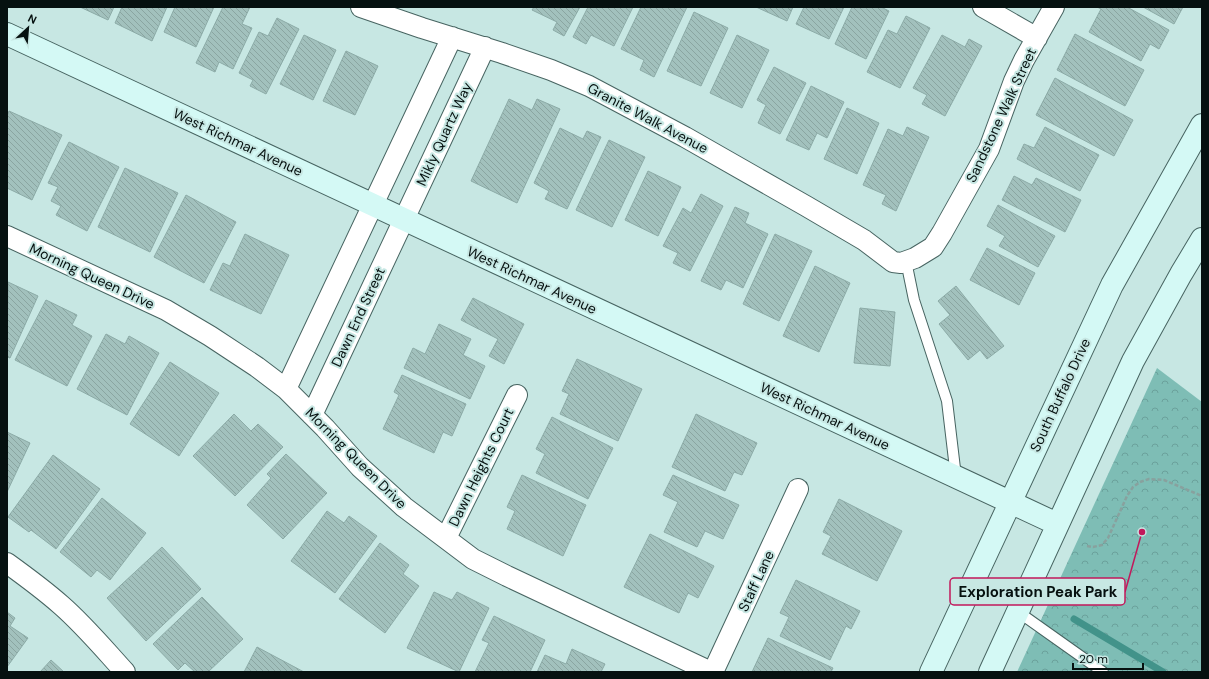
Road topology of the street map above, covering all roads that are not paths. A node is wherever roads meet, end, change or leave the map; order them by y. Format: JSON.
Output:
{"nodes":[{"id":1,"x":362,"y":7,"type":"edge"},
{"id":2,"x":983,"y":7,"type":"edge"},
{"id":3,"x":1054,"y":7,"type":"edge"},
{"id":4,"x":7,"y":34,"type":"edge"},
{"id":5,"x":452,"y":37,"type":"junction"},
{"id":6,"x":1037,"y":38,"type":"junction"},
{"id":7,"x":485,"y":47,"type":"junction"},
{"id":8,"x":1202,"y":125,"type":"edge"},
{"id":9,"x":373,"y":206,"type":"junction"},
{"id":10,"x":404,"y":220,"type":"junction"},
{"id":11,"x":7,"y":236,"type":"edge"},
{"id":12,"x":1202,"y":239,"type":"edge"},
{"id":13,"x":910,"y":260,"type":"junction"},
{"id":14,"x":286,"y":389,"type":"junction"},
{"id":15,"x":516,"y":395,"type":"dead end"},
{"id":16,"x":312,"y":415,"type":"junction"},
{"id":17,"x":956,"y":477,"type":"junction"},
{"id":18,"x":798,"y":489,"type":"dead end"},
{"id":19,"x":1010,"y":502,"type":"junction"},
{"id":20,"x":1056,"y":524,"type":"junction"},
{"id":21,"x":446,"y":538,"type":"junction"},
{"id":22,"x":7,"y":563,"type":"edge"},
{"id":23,"x":1017,"y":611,"type":"junction"},
{"id":24,"x":125,"y":672,"type":"edge"},
{"id":25,"x":712,"y":672,"type":"edge"},
{"id":26,"x":931,"y":672,"type":"edge"},
{"id":27,"x":990,"y":672,"type":"edge"},
{"id":28,"x":1103,"y":672,"type":"edge"}],
"edges":[{"from":1,"to":5,"type":"street","name":"Granite Walk Avenue"},
{"from":2,"to":6,"type":"street"},
{"from":3,"to":6,"type":"street","name":"Sandstone Walk Street"},
{"from":4,"to":9,"type":"street","name":"West Richmar Avenue"},
{"from":5,"to":7,"type":"street","name":"Granite Walk Avenue"},
{"from":5,"to":9,"type":"street"},
{"from":6,"to":13,"type":"street","name":"Sandstone Walk Street"},
{"from":7,"to":10,"type":"street","name":"Mikly Quartz Way"},
{"from":7,"to":13,"type":"street","name":"Granite Walk Avenue"},
{"from":8,"to":19,"type":"street","name":"South Buffalo Drive"},
{"from":9,"to":10,"type":"street","name":"West Richmar Avenue"},
{"from":9,"to":14,"type":"street"},
{"from":10,"to":16,"type":"street","name":"Dawn End Street"},
{"from":10,"to":17,"type":"street","name":"West Richmar Avenue"},
{"from":11,"to":14,"type":"street","name":"Morning Queen Drive"},
{"from":12,"to":20,"type":"street"},
{"from":13,"to":17,"type":"lane"},
{"from":14,"to":16,"type":"street","name":"Morning Queen Drive"},
{"from":15,"to":21,"type":"street","name":"Dawn Heights Court"},
{"from":16,"to":21,"type":"street","name":"Morning Queen Drive"},
{"from":17,"to":19,"type":"street","name":"West Richmar Avenue"},
{"from":18,"to":25,"type":"street","name":"Staff Lane"},
{"from":19,"to":20,"type":"street","name":"West Richmar Avenue"},
{"from":19,"to":26,"type":"street","name":"South Buffalo Drive"},
{"from":20,"to":23,"type":"street"},
{"from":21,"to":25,"type":"street","name":"Morning Queen Drive"},
{"from":22,"to":24,"type":"street"},
{"from":23,"to":27,"type":"street"},
{"from":23,"to":28,"type":"lane"}]}
